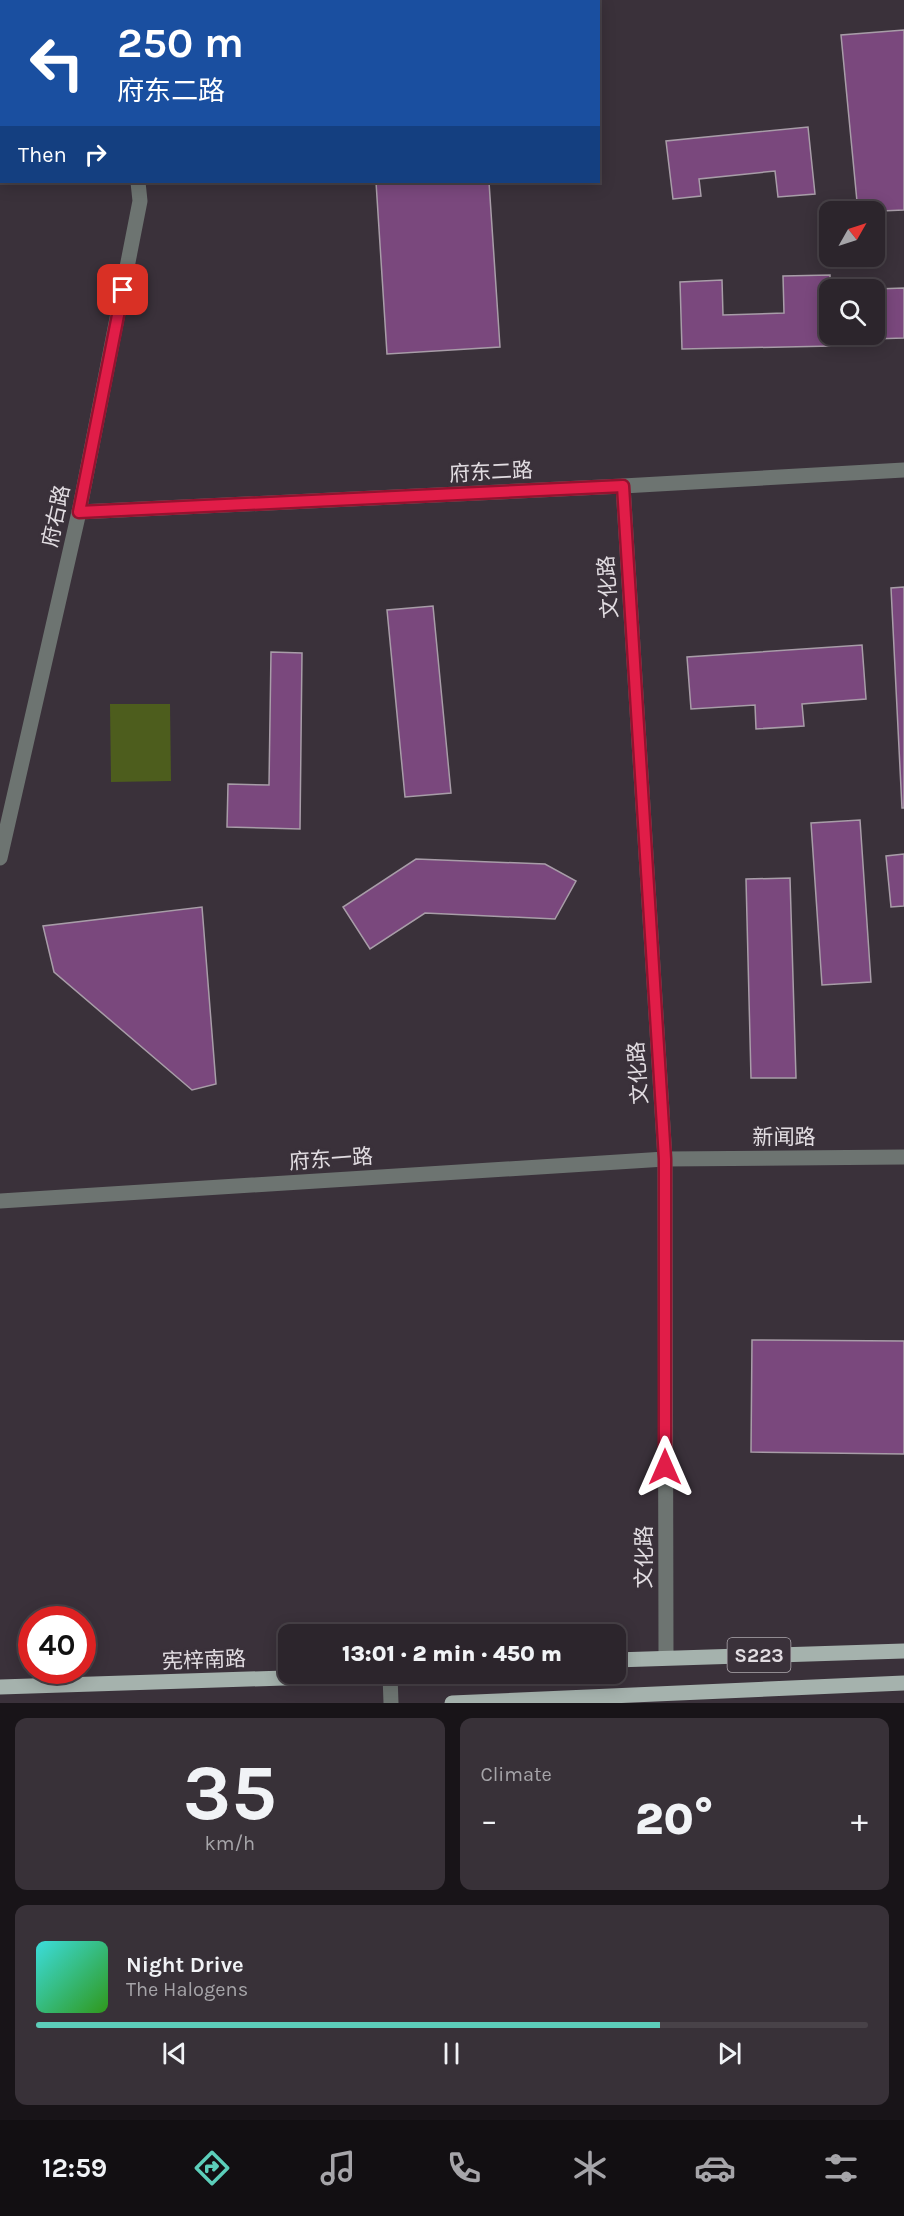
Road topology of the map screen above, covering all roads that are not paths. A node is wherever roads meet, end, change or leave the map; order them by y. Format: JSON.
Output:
{"nodes":[{"id":1,"x":138,"y":183,"type":"edge"},
{"id":2,"x":904,"y":470,"type":"edge"},
{"id":3,"x":623,"y":486,"type":"junction"},
{"id":4,"x":79,"y":512,"type":"junction"},
{"id":5,"x":0,"y":858,"type":"edge"},
{"id":6,"x":904,"y":1157,"type":"edge"},
{"id":7,"x":665,"y":1159,"type":"junction"},
{"id":8,"x":0,"y":1201,"type":"edge"},
{"id":9,"x":904,"y":1651,"type":"edge"},
{"id":10,"x":666,"y":1657,"type":"junction"},
{"id":11,"x":626,"y":1659,"type":"edge"},
{"id":12,"x":278,"y":1678,"type":"edge"},
{"id":13,"x":904,"y":1683,"type":"edge"},
{"id":14,"x":391,"y":1684,"type":"edge"},
{"id":15,"x":0,"y":1687,"type":"edge"},
{"id":16,"x":392,"y":1703,"type":"edge"},
{"id":17,"x":452,"y":1703,"type":"edge"}],
"edges":[{"from":1,"to":4,"type":"street","name":"府右路"},
{"from":2,"to":3,"type":"street","name":"府东二路"},
{"from":3,"to":4,"type":"street","name":"府东二路"},
{"from":3,"to":7,"type":"street","name":"文化路"},
{"from":4,"to":5,"type":"street","name":"府右路"},
{"from":6,"to":7,"type":"street","name":"新闻路"},
{"from":7,"to":8,"type":"street","name":"府东一路"},
{"from":7,"to":10,"type":"street","name":"文化路"},
{"from":9,"to":10,"type":"main road","number":"S223"},
{"from":10,"to":11,"type":"main road","number":"S223"},
{"from":12,"to":15,"type":"main road","name":"宪梓南路"},
{"from":13,"to":17,"type":"main road","number":"S223"},
{"from":14,"to":16,"type":"street"}]}
